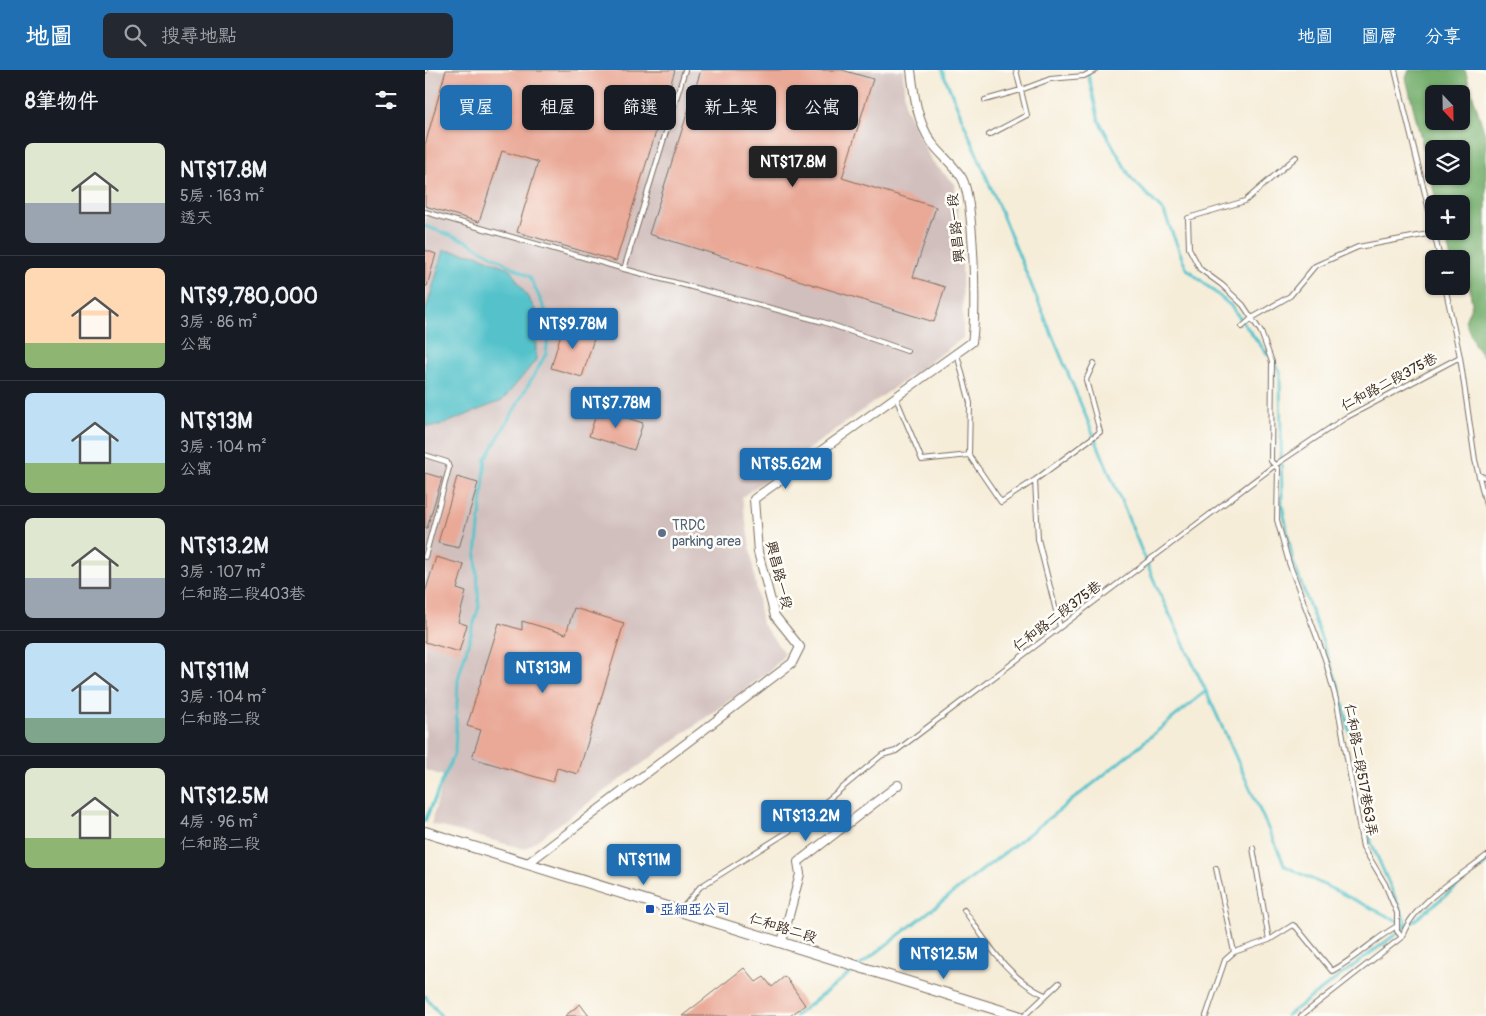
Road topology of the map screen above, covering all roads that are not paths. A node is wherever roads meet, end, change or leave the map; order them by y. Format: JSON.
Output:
{"nodes":[{"id":1,"x":685,"y":70,"type":"edge"},
{"id":2,"x":911,"y":70,"type":"edge"},
{"id":3,"x":1016,"y":70,"type":"edge"},
{"id":4,"x":1095,"y":70,"type":"edge"},
{"id":5,"x":1395,"y":70,"type":"edge"},
{"id":6,"x":1021,"y":90,"type":"junction"},
{"id":7,"x":985,"y":100,"type":"dead end"},
{"id":8,"x":989,"y":135,"type":"dead end"},
{"id":9,"x":1296,"y":157,"type":"dead end"},
{"id":10,"x":1425,"y":195,"type":"edge"},
{"id":11,"x":425,"y":212,"type":"edge"},
{"id":12,"x":1425,"y":234,"type":"edge"},
{"id":13,"x":624,"y":269,"type":"junction"},
{"id":14,"x":1447,"y":295,"type":"edge"},
{"id":15,"x":1250,"y":320,"type":"junction"},
{"id":16,"x":1242,"y":326,"type":"dead end"},
{"id":17,"x":907,"y":350,"type":"dead end"},
{"id":18,"x":957,"y":354,"type":"junction"},
{"id":19,"x":1460,"y":357,"type":"junction"},
{"id":20,"x":1094,"y":363,"type":"dead end"},
{"id":21,"x":896,"y":398,"type":"junction"},
{"id":22,"x":425,"y":454,"type":"edge"},
{"id":23,"x":969,"y":455,"type":"junction"},
{"id":24,"x":1276,"y":464,"type":"junction"},
{"id":25,"x":1479,"y":475,"type":"junction"},
{"id":26,"x":1486,"y":478,"type":"edge"},
{"id":27,"x":1035,"y":480,"type":"junction"},
{"id":28,"x":1486,"y":504,"type":"edge"},
{"id":29,"x":425,"y":557,"type":"edge"},
{"id":30,"x":1060,"y":627,"type":"junction"},
{"id":31,"x":898,"y":784,"type":"dead end"},
{"id":32,"x":425,"y":832,"type":"edge"},
{"id":33,"x":1253,"y":848,"type":"dead end"},
{"id":34,"x":1486,"y":856,"type":"edge"},
{"id":35,"x":528,"y":863,"type":"junction"},
{"id":36,"x":1216,"y":868,"type":"dead end"},
{"id":37,"x":681,"y":910,"type":"junction"},
{"id":38,"x":964,"y":910,"type":"dead end"},
{"id":39,"x":1397,"y":926,"type":"junction"},
{"id":40,"x":1402,"y":937,"type":"junction"},
{"id":41,"x":1269,"y":940,"type":"junction"},
{"id":42,"x":781,"y":942,"type":"junction"},
{"id":43,"x":1234,"y":952,"type":"junction"},
{"id":44,"x":1059,"y":983,"type":"dead end"},
{"id":45,"x":1045,"y":996,"type":"junction"},
{"id":46,"x":1014,"y":1015,"type":"edge"},
{"id":47,"x":1024,"y":1016,"type":"edge"},
{"id":48,"x":1206,"y":1016,"type":"edge"},
{"id":49,"x":1301,"y":1016,"type":"edge"}],
"edges":[{"from":1,"to":13,"type":"lane"},
{"from":2,"to":18,"type":"street","name":"興昌路一段"},
{"from":3,"to":6,"type":"lane"},
{"from":4,"to":6,"type":"lane"},
{"from":5,"to":10,"type":"lane"},
{"from":6,"to":7,"type":"lane"},
{"from":6,"to":8,"type":"lane"},
{"from":9,"to":15,"type":"lane","name":"仁和路二段517巷63弄"},
{"from":11,"to":13,"type":"lane"},
{"from":12,"to":15,"type":"lane"},
{"from":13,"to":17,"type":"lane"},
{"from":14,"to":19,"type":"lane"},
{"from":15,"to":16,"type":"lane"},
{"from":15,"to":24,"type":"lane","name":"仁和路二段517巷63弄"},
{"from":18,"to":21,"type":"street","name":"興昌路一段"},
{"from":18,"to":23,"type":"lane"},
{"from":19,"to":24,"type":"lane","name":"仁和路二段375巷"},
{"from":19,"to":25,"type":"lane"},
{"from":20,"to":27,"type":"lane"},
{"from":21,"to":23,"type":"lane"},
{"from":21,"to":35,"type":"street","name":"興昌路一段"},
{"from":22,"to":29,"type":"lane"},
{"from":23,"to":27,"type":"lane"},
{"from":24,"to":30,"type":"lane","name":"仁和路二段375巷"},
{"from":24,"to":39,"type":"lane","name":"仁和路二段517巷63弄"},
{"from":25,"to":26,"type":"lane"},
{"from":25,"to":28,"type":"lane"},
{"from":27,"to":30,"type":"lane"},
{"from":30,"to":37,"type":"lane","name":"仁和路二段375巷"},
{"from":31,"to":42,"type":"street"},
{"from":32,"to":35,"type":"main road","name":"仁和路二段"},
{"from":33,"to":41,"type":"lane"},
{"from":34,"to":40,"type":"lane"},
{"from":35,"to":37,"type":"main road","name":"仁和路二段"},
{"from":36,"to":43,"type":"lane"},
{"from":37,"to":42,"type":"main road","name":"仁和路二段"},
{"from":38,"to":45,"type":"lane"},
{"from":39,"to":40,"type":"lane","name":"仁和路二段517巷63弄"},
{"from":39,"to":41,"type":"lane"},
{"from":40,"to":49,"type":"lane"},
{"from":41,"to":43,"type":"lane"},
{"from":42,"to":46,"type":"main road","name":"仁和路二段"},
{"from":43,"to":48,"type":"lane"},
{"from":44,"to":45,"type":"lane"},
{"from":45,"to":47,"type":"lane"}]}
